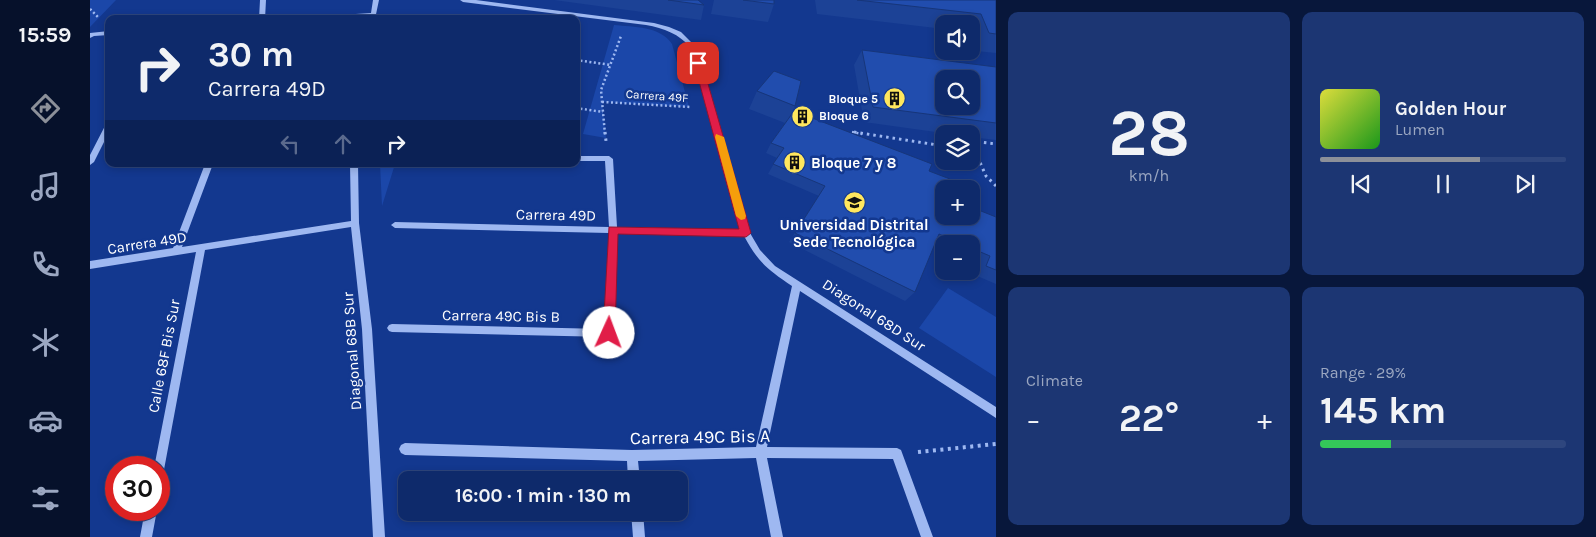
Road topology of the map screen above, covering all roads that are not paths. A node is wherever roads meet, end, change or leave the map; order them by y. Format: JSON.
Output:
{"nodes":[{"id":1,"x":263,"y":0,"type":"edge"},
{"id":2,"x":376,"y":0,"type":"edge"},
{"id":3,"x":463,"y":0,"type":"edge"},
{"id":4,"x":262,"y":15,"type":"edge"},
{"id":5,"x":373,"y":15,"type":"edge"},
{"id":6,"x":105,"y":33,"type":"edge"},
{"id":7,"x":91,"y":35,"type":"edge"},
{"id":8,"x":105,"y":132,"type":"edge"},
{"id":9,"x":580,"y":158,"type":"edge"},
{"id":10,"x":90,"y":162,"type":"edge"},
{"id":11,"x":208,"y":167,"type":"edge"},
{"id":12,"x":354,"y":167,"type":"edge"},
{"id":13,"x":355,"y":223,"type":"junction"},
{"id":14,"x":395,"y":224,"type":"dead end"},
{"id":15,"x":613,"y":230,"type":"junction"},
{"id":16,"x":746,"y":233,"type":"junction"},
{"id":17,"x":201,"y":248,"type":"junction"},
{"id":18,"x":176,"y":252,"type":"junction"},
{"id":19,"x":90,"y":265,"type":"edge"},
{"id":20,"x":797,"y":283,"type":"junction"},
{"id":21,"x":392,"y":328,"type":"dead end"},
{"id":22,"x":996,"y":413,"type":"edge"},
{"id":23,"x":405,"y":449,"type":"dead end"},
{"id":24,"x":760,"y":452,"type":"junction"},
{"id":25,"x":162,"y":456,"type":"edge"},
{"id":26,"x":632,"y":456,"type":"junction"},
{"id":27,"x":633,"y":471,"type":"edge"},
{"id":28,"x":149,"y":521,"type":"edge"},
{"id":29,"x":638,"y":521,"type":"edge"},
{"id":30,"x":146,"y":537,"type":"edge"},
{"id":31,"x":379,"y":537,"type":"edge"},
{"id":32,"x":639,"y":537,"type":"edge"},
{"id":33,"x":777,"y":537,"type":"edge"},
{"id":34,"x":927,"y":537,"type":"edge"}],
"edges":[{"from":1,"to":4,"type":"street"},
{"from":2,"to":5,"type":"street"},
{"from":3,"to":16,"type":"street","name":"Diagonal 68D Sur"},
{"from":6,"to":7,"type":"street"},
{"from":8,"to":10,"type":"street"},
{"from":9,"to":15,"type":"street"},
{"from":11,"to":18,"type":"street"},
{"from":12,"to":13,"type":"street","name":"Diagonal 68B Sur"},
{"from":13,"to":17,"type":"street","name":"Carrera 49D"},
{"from":13,"to":31,"type":"street","name":"Diagonal 68B Sur"},
{"from":14,"to":15,"type":"street","name":"Carrera 49D"},
{"from":15,"to":16,"type":"street","name":"Carrera 49D"},
{"from":15,"to":21,"type":"street","name":"Carrera 49C Bis B"},
{"from":16,"to":20,"type":"street","name":"Diagonal 68D Sur"},
{"from":17,"to":18,"type":"street","name":"Carrera 49D"},
{"from":17,"to":25,"type":"street","name":"Calle 68F Bis Sur"},
{"from":18,"to":19,"type":"street","name":"Carrera 49D"},
{"from":20,"to":22,"type":"street","name":"Diagonal 68D Sur"},
{"from":20,"to":24,"type":"street"},
{"from":23,"to":26,"type":"street","name":"Carrera 49C Bis A"},
{"from":24,"to":26,"type":"street","name":"Carrera 49C Bis A"},
{"from":24,"to":33,"type":"street"},
{"from":24,"to":34,"type":"street","name":"Carrera 49C Bis A"},
{"from":26,"to":27,"type":"street"},
{"from":28,"to":30,"type":"street"},
{"from":29,"to":32,"type":"street"}]}
